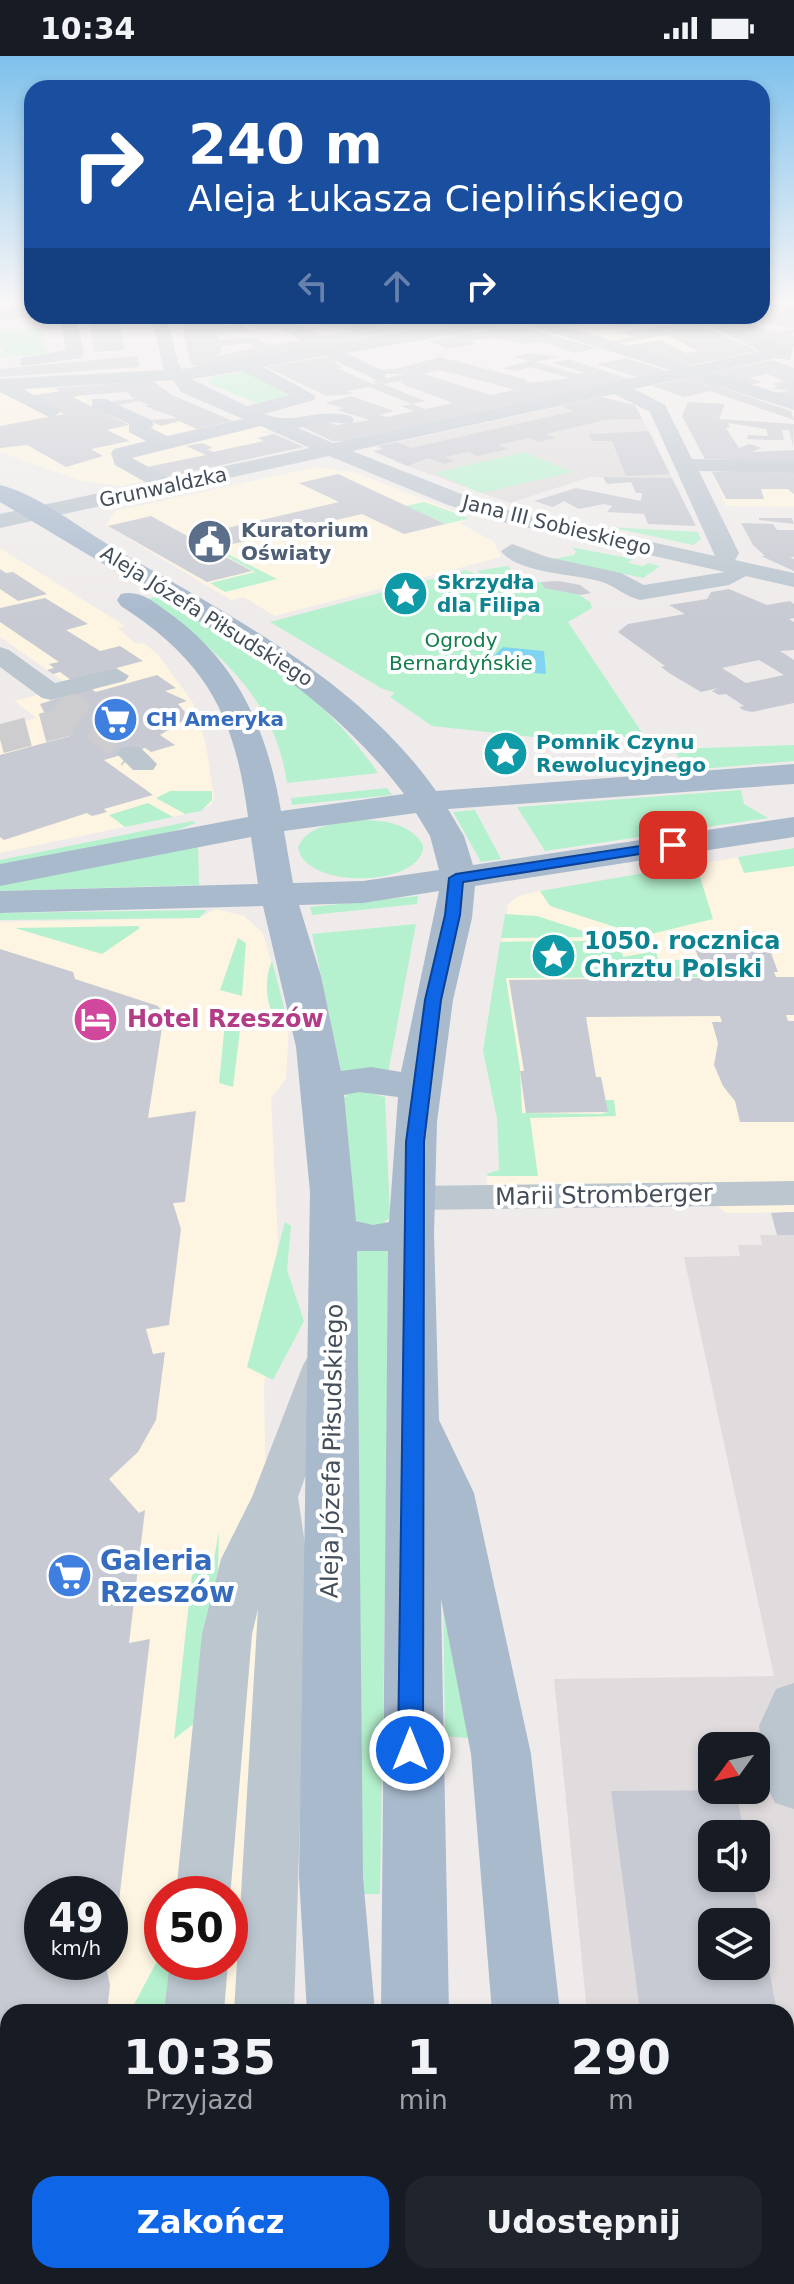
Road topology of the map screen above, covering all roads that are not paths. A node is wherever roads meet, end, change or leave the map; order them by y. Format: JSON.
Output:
{"nodes":[{"id":1,"x":42,"y":407,"type":"edge"},
{"id":2,"x":108,"y":407,"type":"edge"},
{"id":3,"x":231,"y":407,"type":"edge"},
{"id":4,"x":286,"y":407,"type":"edge"},
{"id":5,"x":526,"y":407,"type":"edge"},
{"id":6,"x":655,"y":407,"type":"edge"},
{"id":7,"x":51,"y":412,"type":"dead end"},
{"id":8,"x":262,"y":420,"type":"junction"},
{"id":9,"x":344,"y":420,"type":"dead end"},
{"id":10,"x":162,"y":442,"type":"junction"},
{"id":11,"x":333,"y":450,"type":"junction"},
{"id":12,"x":686,"y":465,"type":"junction"},
{"id":13,"x":794,"y":467,"type":"edge"},
{"id":14,"x":168,"y":486,"type":"junction"},
{"id":15,"x":513,"y":505,"type":"junction"},
{"id":16,"x":36,"y":513,"type":"junction"},
{"id":17,"x":1,"y":514,"type":"edge"},
{"id":18,"x":548,"y":527,"type":"junction"},
{"id":19,"x":473,"y":529,"type":"dead end"},
{"id":20,"x":508,"y":546,"type":"junction"},
{"id":21,"x":729,"y":568,"type":"junction"},
{"id":22,"x":794,"y":580,"type":"edge"},
{"id":23,"x":529,"y":582,"type":"dead end"},
{"id":24,"x":794,"y":588,"type":"edge"},
{"id":25,"x":3,"y":660,"type":"edge"},
{"id":26,"x":116,"y":676,"type":"dead end"},
{"id":27,"x":794,"y":774,"type":"edge"},
{"id":28,"x":794,"y":785,"type":"edge"},
{"id":29,"x":425,"y":801,"type":"junction"},
{"id":30,"x":794,"y":816,"type":"edge"},
{"id":31,"x":266,"y":823,"type":"junction"},
{"id":32,"x":794,"y":827,"type":"edge"},
{"id":33,"x":0,"y":875,"type":"edge"},
{"id":34,"x":456,"y":878,"type":"junction"},
{"id":35,"x":279,"y":895,"type":"junction"},
{"id":36,"x":0,"y":902,"type":"edge"},
{"id":37,"x":323,"y":1089,"type":"junction"},
{"id":38,"x":419,"y":1091,"type":"junction"},
{"id":39,"x":794,"y":1193,"type":"edge"},
{"id":40,"x":413,"y":1214,"type":"junction"},
{"id":41,"x":334,"y":1228,"type":"junction"},
{"id":42,"x":332,"y":1343,"type":"junction"},
{"id":43,"x":413,"y":1419,"type":"junction"},
{"id":44,"x":275,"y":1497,"type":"junction"},
{"id":45,"x":794,"y":1703,"type":"edge"},
{"id":46,"x":794,"y":1787,"type":"edge"},
{"id":47,"x":206,"y":1876,"type":"edge"},
{"id":48,"x":197,"y":1980,"type":"edge"},
{"id":49,"x":195,"y":2004,"type":"edge"},
{"id":50,"x":264,"y":2004,"type":"edge"},
{"id":51,"x":340,"y":2004,"type":"edge"},
{"id":52,"x":415,"y":2004,"type":"edge"},
{"id":53,"x":525,"y":2004,"type":"edge"}],
"edges":[{"from":1,"to":7,"type":"street"},
{"from":2,"to":10,"type":"street"},
{"from":3,"to":8,"type":"street","name":"Jana III Sobieskiego"},
{"from":4,"to":8,"type":"street"},
{"from":5,"to":11,"type":"street","name":"Grunwaldzka"},
{"from":6,"to":12,"type":"street"},
{"from":8,"to":9,"type":"street"},
{"from":8,"to":10,"type":"street"},
{"from":8,"to":11,"type":"street","name":"Jana III Sobieskiego"},
{"from":10,"to":14,"type":"street"},
{"from":11,"to":14,"type":"street","name":"Grunwaldzka"},
{"from":11,"to":15,"type":"street","name":"Jana III Sobieskiego"},
{"from":12,"to":13,"type":"street"},
{"from":12,"to":21,"type":"street"},
{"from":14,"to":16,"type":"street","name":"Grunwaldzka"},
{"from":15,"to":18,"type":"street","name":"Jana III Sobieskiego"},
{"from":15,"to":19,"type":"street"},
{"from":16,"to":17,"type":"main road","name":"Aleja Józefa Piłsudskiego"},
{"from":16,"to":29,"type":"main road","name":"Aleja Józefa Piłsudskiego"},
{"from":17,"to":31,"type":"main road","name":"Aleja Józefa Piłsudskiego"},
{"from":18,"to":20,"type":"street"},
{"from":18,"to":21,"type":"street","name":"Jana III Sobieskiego"},
{"from":20,"to":21,"type":"street"},
{"from":20,"to":23,"type":"street"},
{"from":21,"to":22,"type":"street","name":"Jana III Sobieskiego"},
{"from":21,"to":24,"type":"street","name":"Jana III Sobieskiego"},
{"from":25,"to":26,"type":"street"},
{"from":27,"to":29,"type":"main road"},
{"from":28,"to":30,"type":"main road"},
{"from":29,"to":31,"type":"main road"},
{"from":29,"to":34,"type":"main road","name":"Aleja Józefa Piłsudskiego"},
{"from":31,"to":33,"type":"main road"},
{"from":31,"to":35,"type":"main road","name":"Aleja Józefa Piłsudskiego"},
{"from":32,"to":34,"type":"main road"},
{"from":34,"to":35,"type":"main road"},
{"from":34,"to":38,"type":"main road"},
{"from":35,"to":36,"type":"main road"},
{"from":35,"to":37,"type":"main road","name":"Aleja Józefa Piłsudskiego"},
{"from":37,"to":38,"type":"main road"},
{"from":37,"to":41,"type":"main road","name":"Aleja Józefa Piłsudskiego"},
{"from":38,"to":40,"type":"main road"},
{"from":39,"to":40,"type":"street","name":"Marii Stromberger"},
{"from":40,"to":41,"type":"main road"},
{"from":40,"to":43,"type":"main road"},
{"from":41,"to":42,"type":"main road","name":"Aleja Józefa Piłsudskiego"},
{"from":42,"to":44,"type":"street"},
{"from":42,"to":51,"type":"main road","name":"Aleja Józefa Piłsudskiego"},
{"from":43,"to":52,"type":"main road"},
{"from":43,"to":53,"type":"main road"},
{"from":44,"to":47,"type":"street"},
{"from":44,"to":50,"type":"street"},
{"from":45,"to":46,"type":"street"},
{"from":48,"to":49,"type":"street"}]}
